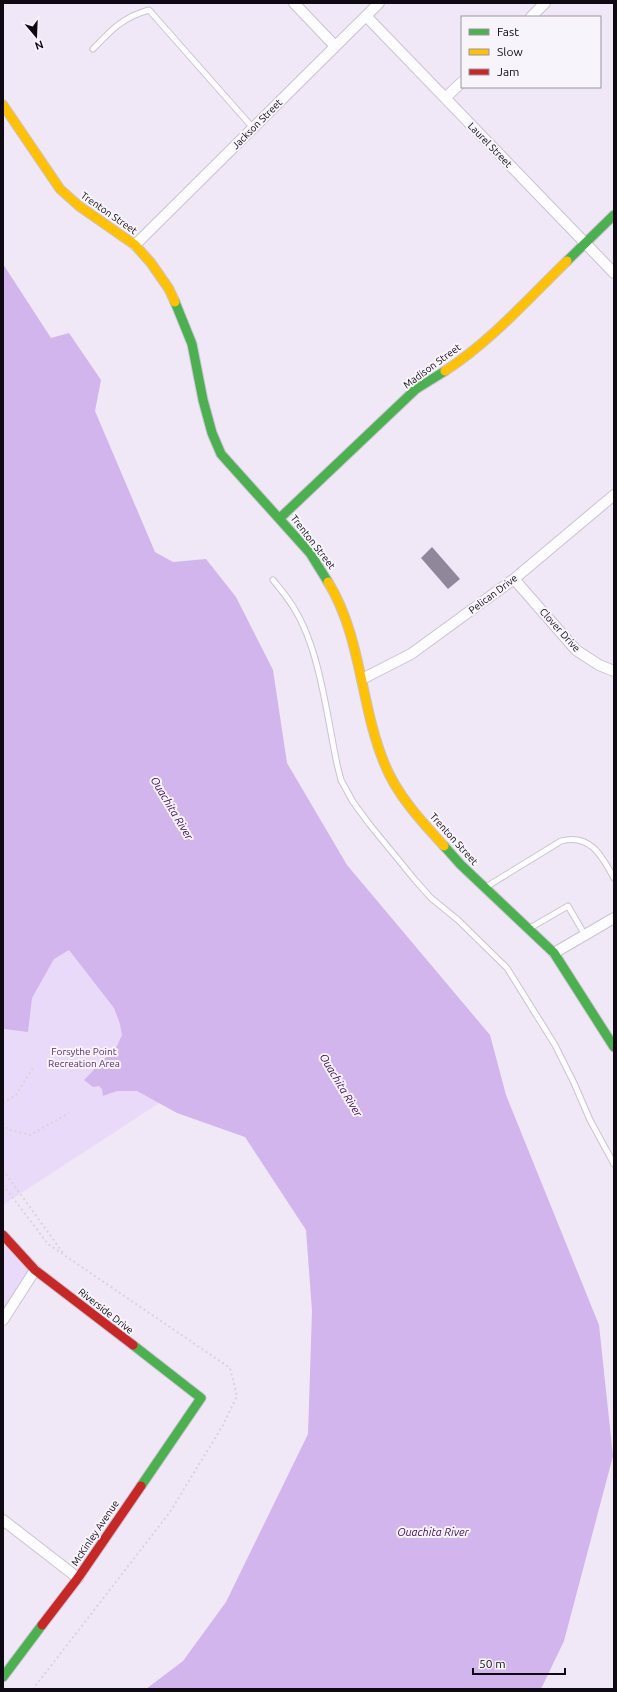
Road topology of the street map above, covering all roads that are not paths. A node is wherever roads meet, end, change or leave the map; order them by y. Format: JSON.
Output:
{"nodes":[{"id":1,"x":294,"y":3,"type":"edge"},
{"id":2,"x":379,"y":3,"type":"edge"},
{"id":3,"x":545,"y":3,"type":"edge"},
{"id":4,"x":366,"y":16,"type":"junction"},
{"id":5,"x":531,"y":16,"type":"edge"},
{"id":6,"x":335,"y":46,"type":"junction"},
{"id":7,"x":93,"y":49,"type":"dead end"},
{"id":8,"x":461,"y":83,"type":"edge"},
{"id":9,"x":445,"y":98,"type":"junction"},
{"id":10,"x":3,"y":105,"type":"edge"},
{"id":11,"x":253,"y":128,"type":"junction"},
{"id":12,"x":614,"y":215,"type":"edge"},
{"id":13,"x":585,"y":243,"type":"junction"},
{"id":14,"x":135,"y":245,"type":"junction"},
{"id":15,"x":614,"y":273,"type":"edge"},
{"id":16,"x":614,"y":495,"type":"edge"},
{"id":17,"x":280,"y":518,"type":"junction"},
{"id":18,"x":514,"y":579,"type":"junction"},
{"id":19,"x":273,"y":580,"type":"dead end"},
{"id":20,"x":614,"y":671,"type":"edge"},
{"id":21,"x":362,"y":679,"type":"junction"},
{"id":22,"x":614,"y":878,"type":"edge"},
{"id":23,"x":485,"y":888,"type":"junction"},
{"id":24,"x":614,"y":918,"type":"edge"},
{"id":25,"x":528,"y":929,"type":"junction"},
{"id":26,"x":585,"y":935,"type":"junction"},
{"id":27,"x":554,"y":953,"type":"junction"},
{"id":28,"x":614,"y":1047,"type":"edge"},
{"id":29,"x":614,"y":1164,"type":"edge"},
{"id":30,"x":3,"y":1235,"type":"edge"},
{"id":31,"x":35,"y":1270,"type":"junction"},
{"id":32,"x":3,"y":1320,"type":"edge"},
{"id":33,"x":201,"y":1398,"type":"joint"},
{"id":34,"x":3,"y":1520,"type":"edge"},
{"id":35,"x":78,"y":1578,"type":"junction"},
{"id":36,"x":3,"y":1677,"type":"edge"}],
"edges":[{"from":1,"to":6,"type":"street"},
{"from":2,"to":4,"type":"street","name":"Jackson Street"},
{"from":3,"to":5,"type":"street"},
{"from":4,"to":6,"type":"street","name":"Jackson Street"},
{"from":4,"to":9,"type":"street","name":"Laurel Street"},
{"from":6,"to":11,"type":"street","name":"Jackson Street"},
{"from":7,"to":11,"type":"lane"},
{"from":8,"to":9,"type":"street"},
{"from":9,"to":13,"type":"street","name":"Laurel Street"},
{"from":10,"to":14,"type":"street","name":"Trenton Street"},
{"from":11,"to":14,"type":"street","name":"Jackson Street"},
{"from":12,"to":13,"type":"street","name":"Madison Street"},
{"from":13,"to":15,"type":"street","name":"Laurel Street"},
{"from":13,"to":17,"type":"street","name":"Madison Street"},
{"from":14,"to":17,"type":"street","name":"Trenton Street"},
{"from":16,"to":18,"type":"street","name":"Pelican Drive"},
{"from":17,"to":21,"type":"street","name":"Trenton Street"},
{"from":18,"to":20,"type":"street","name":"Clover Drive"},
{"from":18,"to":21,"type":"street","name":"Pelican Drive"},
{"from":19,"to":29,"type":"lane"},
{"from":21,"to":23,"type":"street","name":"Trenton Street"},
{"from":22,"to":23,"type":"lane"},
{"from":23,"to":25,"type":"street","name":"Trenton Street"},
{"from":24,"to":26,"type":"street"},
{"from":25,"to":26,"type":"lane"},
{"from":25,"to":27,"type":"street","name":"Trenton Street"},
{"from":26,"to":27,"type":"street"},
{"from":27,"to":28,"type":"street","name":"Trenton Street"},
{"from":30,"to":31,"type":"street","name":"Riverside Drive"},
{"from":31,"to":32,"type":"street"},
{"from":31,"to":33,"type":"street","name":"Riverside Drive"},
{"from":33,"to":35,"type":"street","name":"McKinley Avenue"},
{"from":34,"to":35,"type":"street"},
{"from":35,"to":36,"type":"street","name":"McKinley Avenue"}]}
